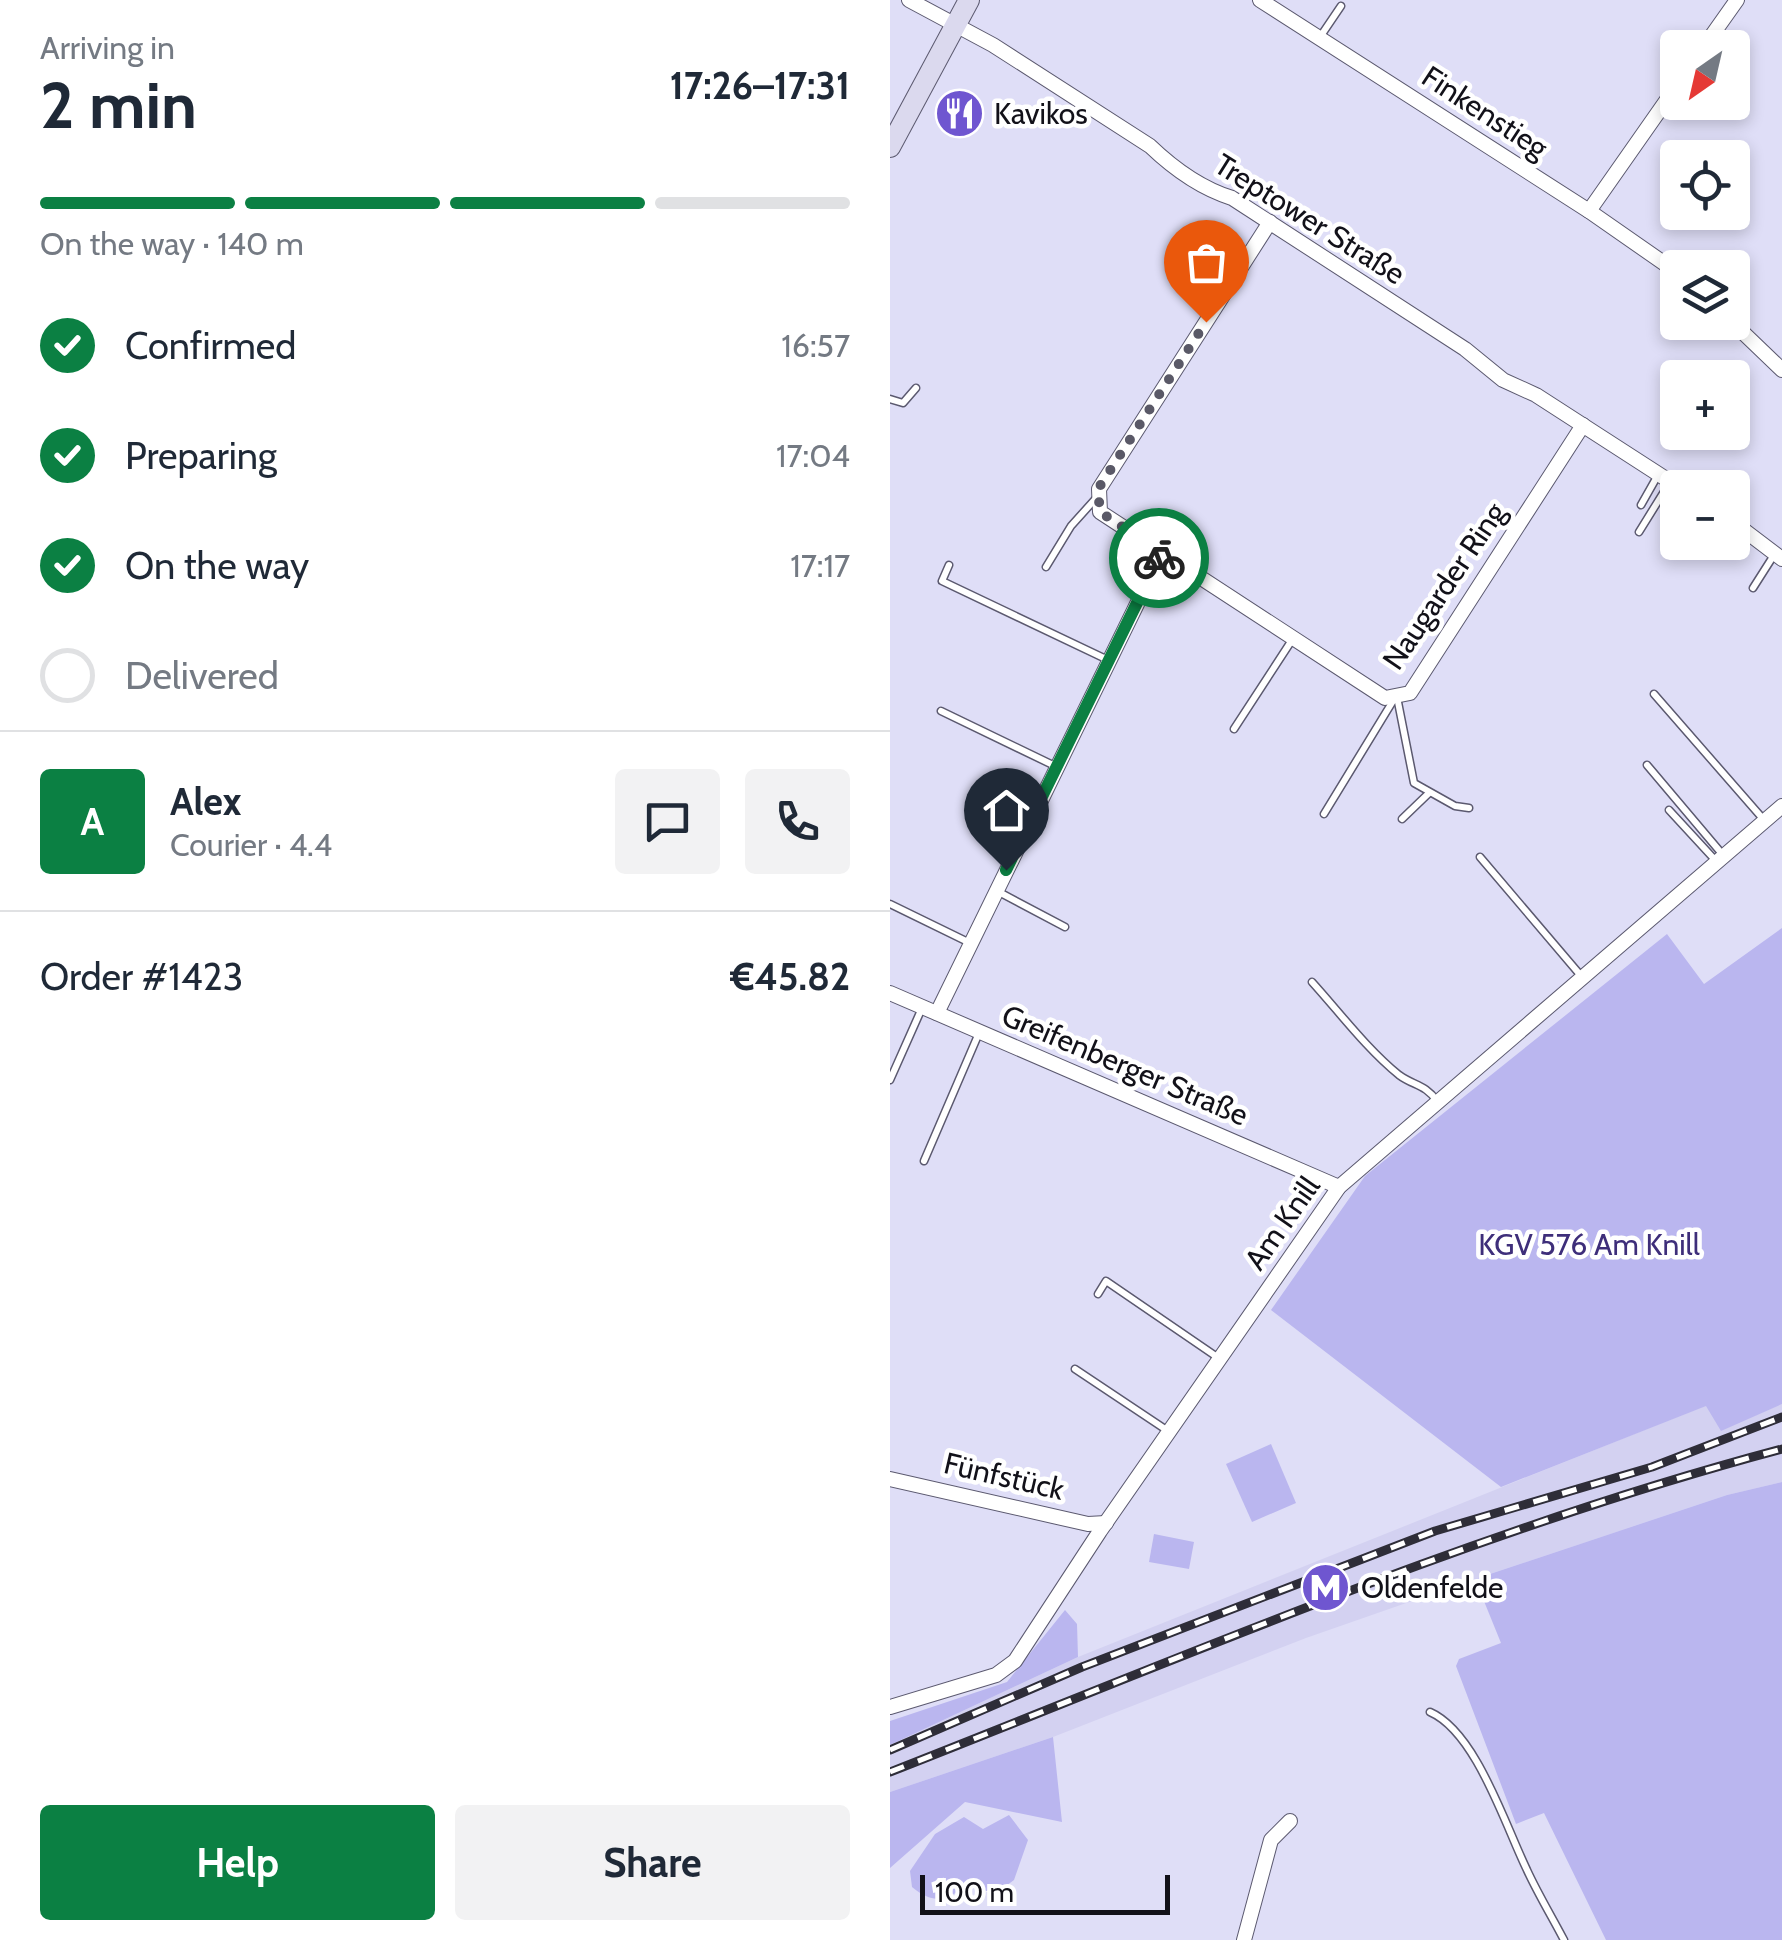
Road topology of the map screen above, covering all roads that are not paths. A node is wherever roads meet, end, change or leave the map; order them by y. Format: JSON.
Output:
{"nodes":[{"id":1,"x":909,"y":0,"type":"edge"},
{"id":2,"x":969,"y":0,"type":"edge"},
{"id":3,"x":1260,"y":0,"type":"edge"},
{"id":4,"x":1737,"y":0,"type":"edge"},
{"id":5,"x":1341,"y":6,"type":"dead end"},
{"id":6,"x":956,"y":25,"type":"junction"},
{"id":7,"x":1716,"y":30,"type":"edge"},
{"id":8,"x":1320,"y":38,"type":"junction"},
{"id":9,"x":1660,"y":109,"type":"edge"},
{"id":10,"x":890,"y":147,"type":"edge"},
{"id":11,"x":1588,"y":211,"type":"junction"},
{"id":12,"x":1270,"y":222,"type":"junction"},
{"id":13,"x":1660,"y":261,"type":"edge"},
{"id":14,"x":1750,"y":339,"type":"edge"},
{"id":15,"x":1782,"y":370,"type":"edge"},
{"id":16,"x":916,"y":388,"type":"dead end"},
{"id":17,"x":890,"y":399,"type":"edge"},
{"id":18,"x":1583,"y":425,"type":"junction"},
{"id":19,"x":1660,"y":475,"type":"edge"},
{"id":20,"x":1660,"y":489,"type":"edge"},
{"id":21,"x":1099,"y":496,"type":"junction"},
{"id":22,"x":1660,"y":497,"type":"edge"},
{"id":23,"x":1641,"y":504,"type":"dead end"},
{"id":24,"x":1639,"y":532,"type":"dead end"},
{"id":25,"x":1750,"y":535,"type":"edge"},
{"id":26,"x":1162,"y":553,"type":"junction"},
{"id":27,"x":1778,"y":557,"type":"edge"},
{"id":28,"x":949,"y":565,"type":"dead end"},
{"id":29,"x":1046,"y":567,"type":"dead end"},
{"id":30,"x":1754,"y":588,"type":"dead end"},
{"id":31,"x":1293,"y":638,"type":"junction"},
{"id":32,"x":1109,"y":661,"type":"junction"},
{"id":33,"x":1654,"y":694,"type":"dead end"},
{"id":34,"x":1397,"y":696,"type":"junction"},
{"id":35,"x":941,"y":711,"type":"dead end"},
{"id":36,"x":1234,"y":729,"type":"dead end"},
{"id":37,"x":1646,"y":765,"type":"dead end"},
{"id":38,"x":1056,"y":766,"type":"junction"},
{"id":39,"x":1430,"y":793,"type":"junction"},
{"id":40,"x":1782,"y":806,"type":"edge"},
{"id":41,"x":1469,"y":808,"type":"dead end"},
{"id":42,"x":1669,"y":810,"type":"dead end"},
{"id":43,"x":1324,"y":814,"type":"dead end"},
{"id":44,"x":1402,"y":819,"type":"dead end"},
{"id":45,"x":1765,"y":820,"type":"junction"},
{"id":46,"x":1480,"y":857,"type":"dead end"},
{"id":47,"x":1720,"y":859,"type":"junction"},
{"id":48,"x":996,"y":890,"type":"junction"},
{"id":49,"x":890,"y":904,"type":"edge"},
{"id":50,"x":1065,"y":927,"type":"dead end"},
{"id":51,"x":971,"y":943,"type":"junction"},
{"id":52,"x":1582,"y":978,"type":"junction"},
{"id":53,"x":1312,"y":982,"type":"dead end"},
{"id":54,"x":890,"y":992,"type":"edge"},
{"id":55,"x":930,"y":1010,"type":"junction"},
{"id":56,"x":980,"y":1031,"type":"junction"},
{"id":57,"x":890,"y":1080,"type":"edge"},
{"id":58,"x":1438,"y":1102,"type":"junction"},
{"id":59,"x":924,"y":1161,"type":"dead end"},
{"id":60,"x":1339,"y":1188,"type":"junction"},
{"id":61,"x":1098,"y":1294,"type":"dead end"},
{"id":62,"x":1220,"y":1359,"type":"junction"},
{"id":63,"x":1075,"y":1369,"type":"dead end"},
{"id":64,"x":1169,"y":1432,"type":"junction"},
{"id":65,"x":890,"y":1479,"type":"edge"},
{"id":66,"x":1106,"y":1523,"type":"junction"},
{"id":67,"x":890,"y":1708,"type":"edge"},
{"id":68,"x":1430,"y":1712,"type":"dead end"},
{"id":69,"x":1290,"y":1822,"type":"dead end"},
{"id":70,"x":1244,"y":1940,"type":"edge"},
{"id":71,"x":1564,"y":1940,"type":"edge"}],
"edges":[{"from":1,"to":6,"type":"street","name":"Treptower Straße"},
{"from":2,"to":6,"type":"street"},
{"from":3,"to":8,"type":"street","name":"Finkenstieg"},
{"from":4,"to":7,"type":"street"},
{"from":5,"to":8,"type":"lane"},
{"from":6,"to":10,"type":"street"},
{"from":6,"to":12,"type":"street","name":"Treptower Straße"},
{"from":8,"to":11,"type":"street","name":"Finkenstieg"},
{"from":9,"to":11,"type":"street"},
{"from":11,"to":13,"type":"street","name":"Finkenstieg"},
{"from":12,"to":18,"type":"street","name":"Treptower Straße"},
{"from":12,"to":21,"type":"street"},
{"from":14,"to":15,"type":"street"},
{"from":16,"to":17,"type":"lane"},
{"from":18,"to":19,"type":"street","name":"Treptower Straße"},
{"from":18,"to":34,"type":"street","name":"Naugarder Ring"},
{"from":20,"to":23,"type":"lane"},
{"from":21,"to":26,"type":"street","name":"Naugarder Ring"},
{"from":21,"to":29,"type":"lane"},
{"from":22,"to":24,"type":"lane"},
{"from":25,"to":27,"type":"street"},
{"from":26,"to":31,"type":"street","name":"Naugarder Ring"},
{"from":26,"to":32,"type":"street"},
{"from":27,"to":30,"type":"lane"},
{"from":28,"to":32,"type":"lane"},
{"from":31,"to":34,"type":"street","name":"Naugarder Ring"},
{"from":31,"to":36,"type":"lane"},
{"from":32,"to":38,"type":"street"},
{"from":33,"to":45,"type":"lane"},
{"from":34,"to":39,"type":"lane"},
{"from":34,"to":43,"type":"lane"},
{"from":35,"to":38,"type":"lane"},
{"from":37,"to":47,"type":"lane"},
{"from":38,"to":48,"type":"street"},
{"from":39,"to":41,"type":"lane"},
{"from":39,"to":44,"type":"lane"},
{"from":40,"to":45,"type":"street","name":"Am Knill"},
{"from":42,"to":47,"type":"lane"},
{"from":45,"to":47,"type":"street","name":"Am Knill"},
{"from":46,"to":52,"type":"lane"},
{"from":47,"to":52,"type":"street","name":"Am Knill"},
{"from":48,"to":50,"type":"lane"},
{"from":48,"to":51,"type":"street"},
{"from":49,"to":51,"type":"lane"},
{"from":51,"to":55,"type":"street"},
{"from":52,"to":58,"type":"street","name":"Am Knill"},
{"from":53,"to":58,"type":"lane"},
{"from":54,"to":55,"type":"street","name":"Greifenberger Straße"},
{"from":55,"to":56,"type":"street","name":"Greifenberger Straße"},
{"from":55,"to":57,"type":"lane"},
{"from":56,"to":59,"type":"lane"},
{"from":56,"to":60,"type":"street","name":"Greifenberger Straße"},
{"from":58,"to":60,"type":"street","name":"Am Knill"},
{"from":60,"to":62,"type":"street","name":"Am Knill"},
{"from":61,"to":62,"type":"lane"},
{"from":62,"to":64,"type":"street","name":"Am Knill"},
{"from":63,"to":64,"type":"lane"},
{"from":64,"to":66,"type":"street","name":"Am Knill"},
{"from":65,"to":66,"type":"street","name":"Fünfstück"},
{"from":66,"to":67,"type":"street","name":"Am Knill"},
{"from":68,"to":71,"type":"lane"},
{"from":69,"to":70,"type":"street"}]}
